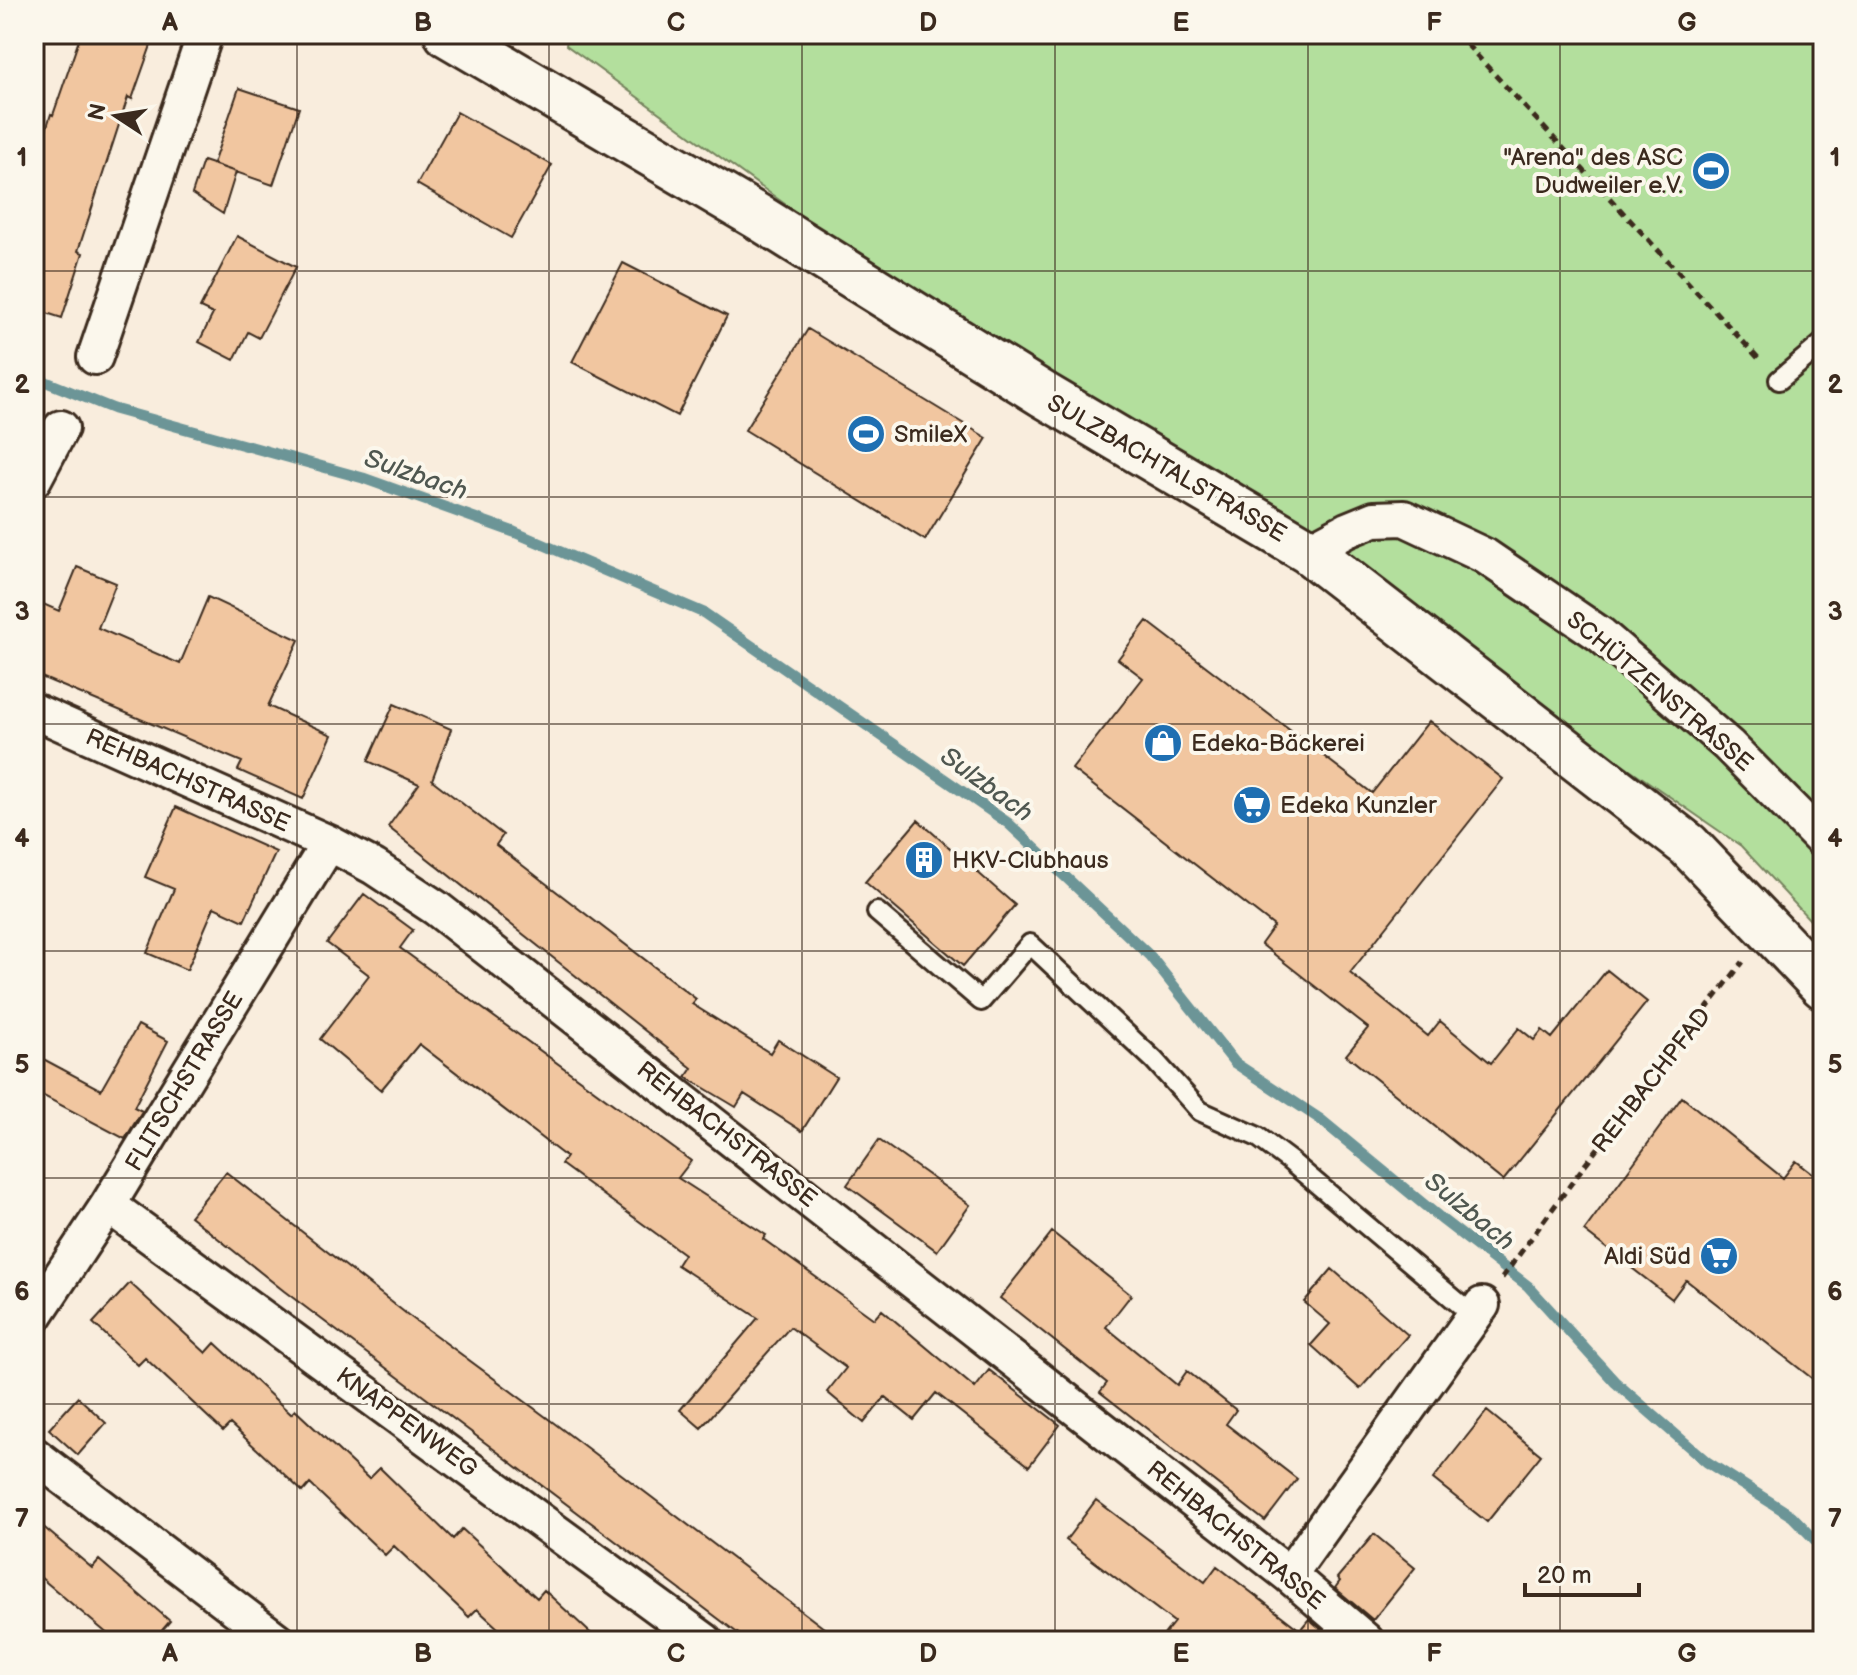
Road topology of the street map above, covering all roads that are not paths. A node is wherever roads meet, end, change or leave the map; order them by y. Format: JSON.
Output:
{"nodes":[{"id":1,"x":205,"y":34,"type":"edge"},
{"id":2,"x":447,"y":34,"type":"edge"},
{"id":3,"x":1823,"y":343,"type":"edge"},
{"id":4,"x":95,"y":357,"type":"dead end"},
{"id":5,"x":1779,"y":380,"type":"road end"},
{"id":6,"x":61,"y":428,"type":"dead end"},
{"id":7,"x":34,"y":479,"type":"edge"},
{"id":8,"x":1308,"y":551,"type":"junction"},
{"id":9,"x":34,"y":711,"type":"edge"},
{"id":10,"x":1823,"y":841,"type":"edge"},
{"id":11,"x":329,"y":843,"type":"junction"},
{"id":12,"x":877,"y":912,"type":"dead end"},
{"id":13,"x":1823,"y":986,"type":"edge"},
{"id":14,"x":108,"y":1205,"type":"junction"},
{"id":15,"x":1478,"y":1310,"type":"joint"},
{"id":16,"x":34,"y":1317,"type":"edge"},
{"id":17,"x":34,"y":1455,"type":"edge"},
{"id":18,"x":1289,"y":1575,"type":"junction"},
{"id":19,"x":278,"y":1641,"type":"edge"},
{"id":20,"x":705,"y":1641,"type":"edge"},
{"id":21,"x":1366,"y":1641,"type":"edge"}],
"edges":[{"from":1,"to":4,"type":"street"},
{"from":2,"to":8,"type":"main road","name":"SULZBACHTALSTRASSE"},
{"from":3,"to":5,"type":"lane"},
{"from":6,"to":7,"type":"street"},
{"from":8,"to":10,"type":"street","name":"SCHÜTZENSTRASSE"},
{"from":8,"to":13,"type":"main road","name":"SULZBACHTALSTRASSE"},
{"from":9,"to":11,"type":"street","name":"REHBACHSTRASSE"},
{"from":11,"to":14,"type":"street","name":"FLITSCHSTRASSE"},
{"from":11,"to":18,"type":"street","name":"REHBACHSTRASSE"},
{"from":12,"to":15,"type":"lane"},
{"from":14,"to":16,"type":"street","name":"FLITSCHSTRASSE"},
{"from":14,"to":20,"type":"street","name":"KNAPPENWEG"},
{"from":15,"to":18,"type":"street"},
{"from":17,"to":19,"type":"street"},
{"from":18,"to":21,"type":"street","name":"REHBACHSTRASSE"}]}
